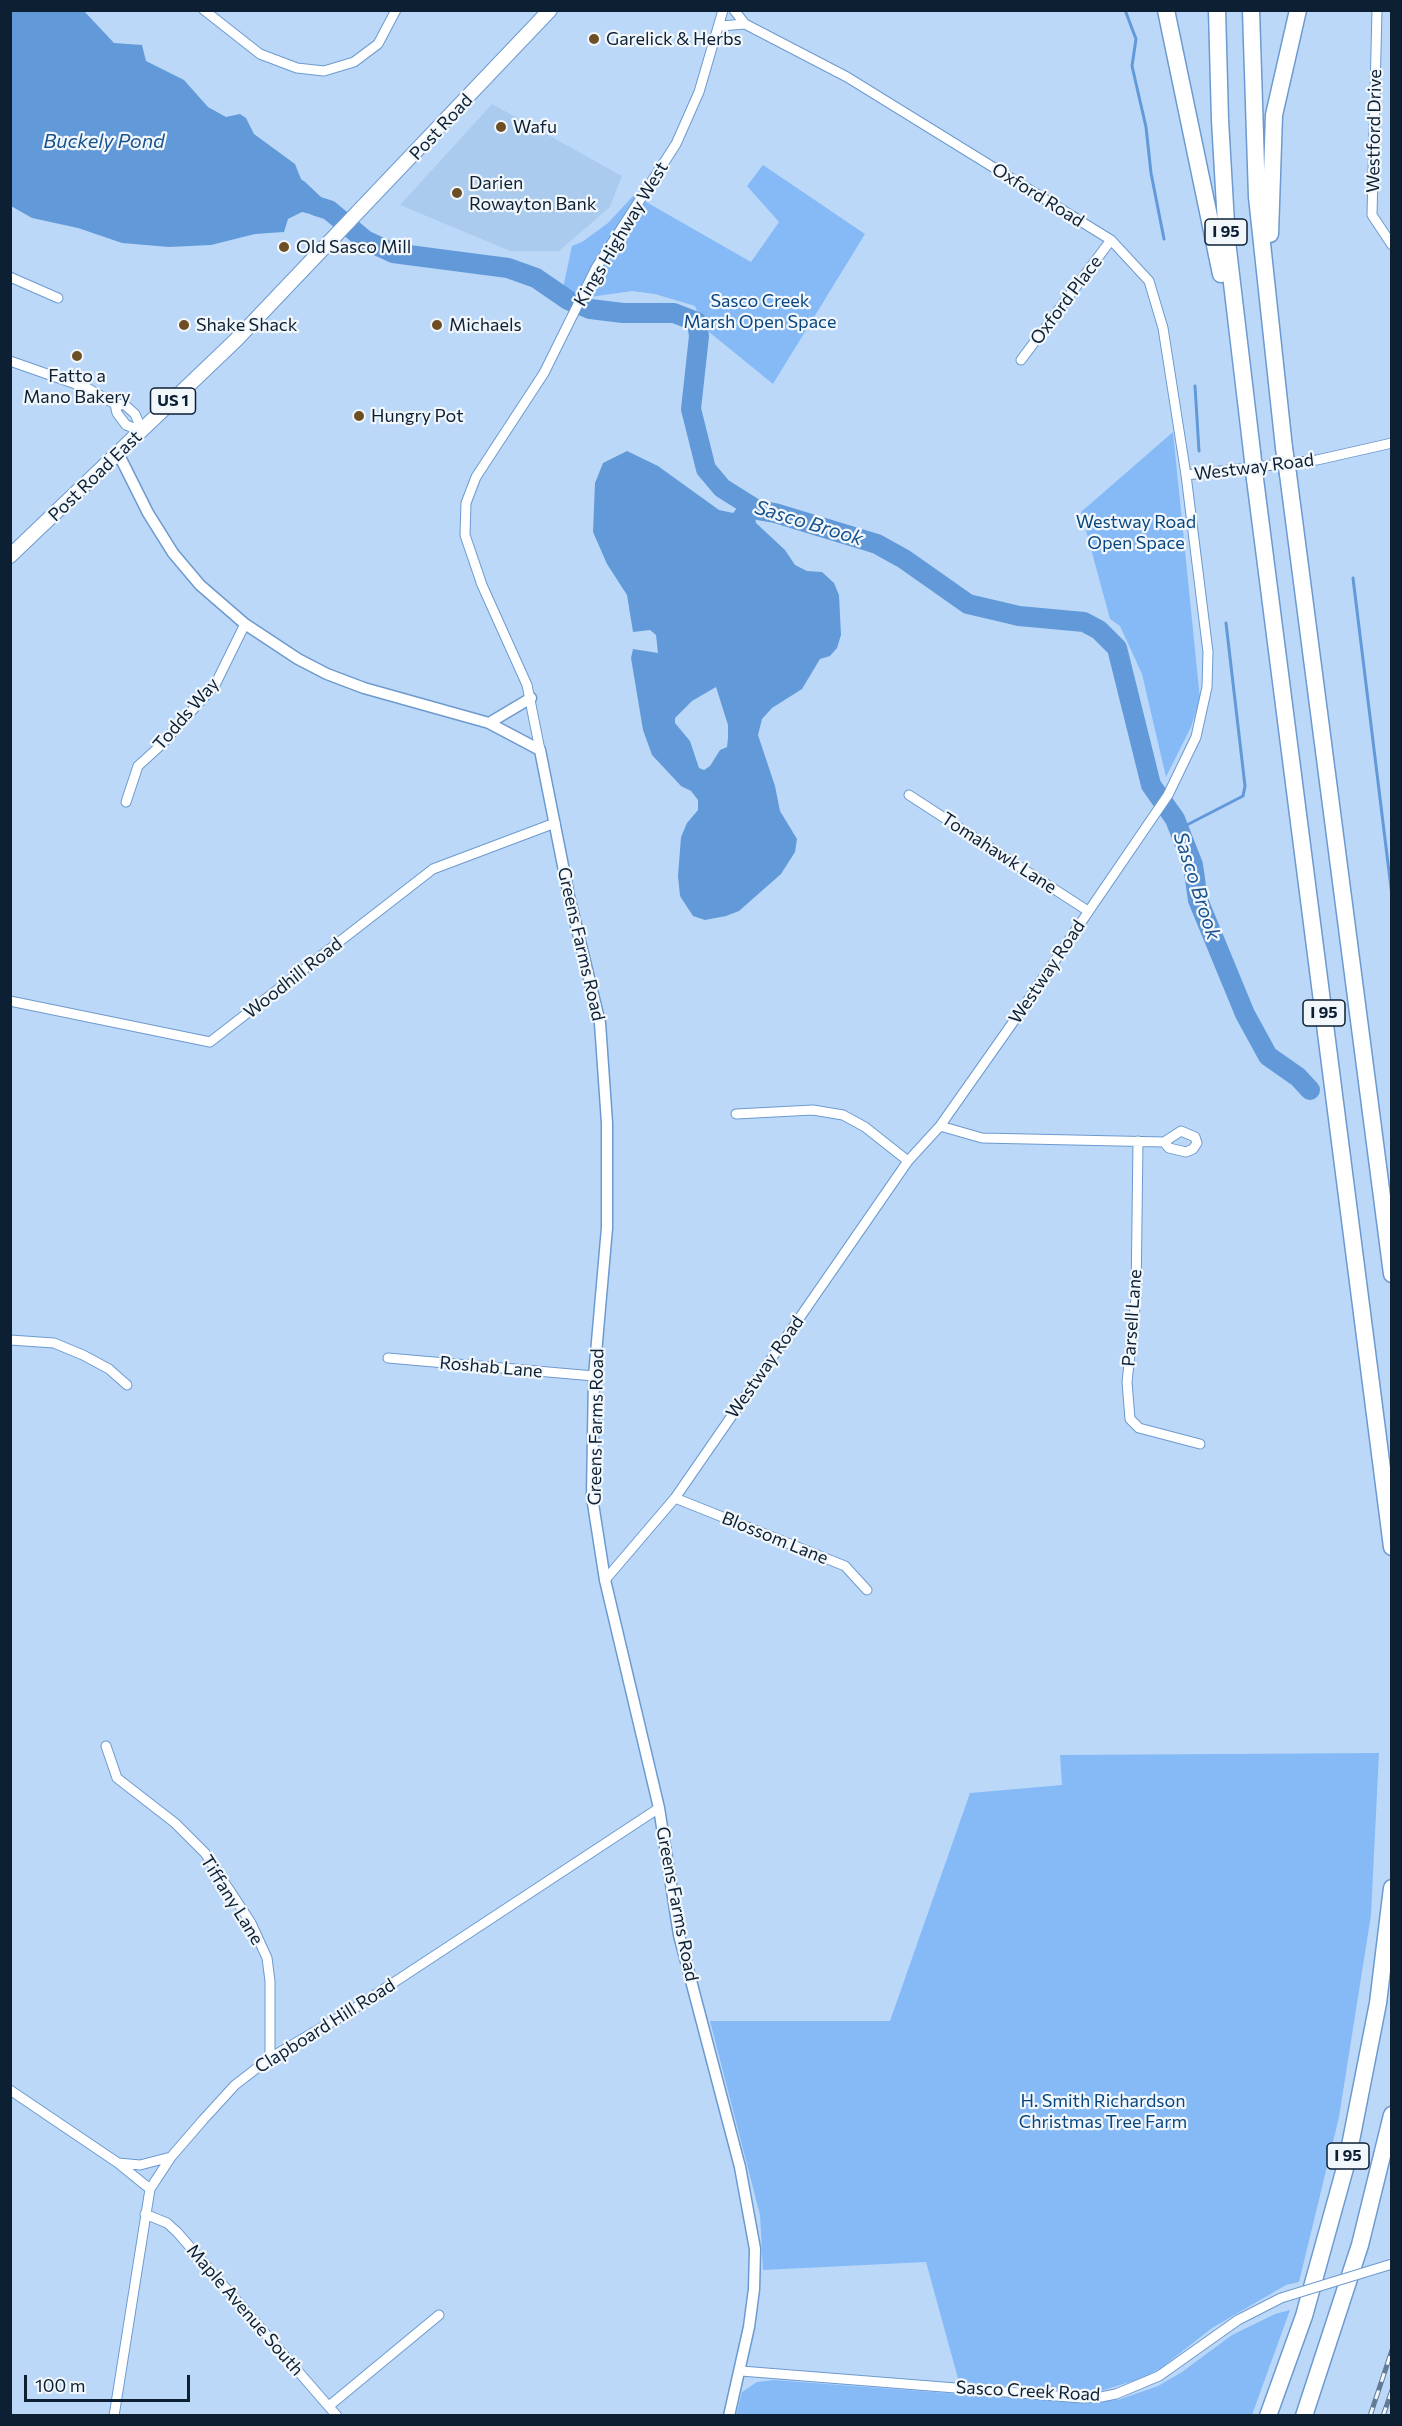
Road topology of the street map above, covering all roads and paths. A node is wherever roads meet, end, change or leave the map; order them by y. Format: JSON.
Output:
{"nodes":[{"id":1,"x":204,"y":10,"type":"edge"},
{"id":2,"x":396,"y":10,"type":"edge"},
{"id":3,"x":550,"y":10,"type":"edge"},
{"id":4,"x":723,"y":10,"type":"edge"},
{"id":5,"x":734,"y":10,"type":"edge"},
{"id":6,"x":1166,"y":10,"type":"edge"},
{"id":7,"x":1217,"y":10,"type":"edge"},
{"id":8,"x":1251,"y":10,"type":"edge"},
{"id":9,"x":1298,"y":10,"type":"edge"},
{"id":10,"x":1377,"y":10,"type":"edge"},
{"id":11,"x":745,"y":24,"type":"junction"},
{"id":12,"x":721,"y":26,"type":"junction"},
{"id":13,"x":1112,"y":240,"type":"junction"},
{"id":14,"x":332,"y":242,"type":"joint"},
{"id":15,"x":1392,"y":245,"type":"edge"},
{"id":16,"x":10,"y":277,"type":"edge"},
{"id":17,"x":58,"y":298,"type":"dead end"},
{"id":18,"x":1268,"y":319,"type":"junction"},
{"id":19,"x":1021,"y":360,"type":"dead end"},
{"id":20,"x":10,"y":362,"type":"edge"},
{"id":21,"x":1245,"y":400,"type":"junction"},
{"id":22,"x":142,"y":431,"type":"junction"},
{"id":23,"x":1392,"y":443,"type":"edge"},
{"id":24,"x":118,"y":453,"type":"junction"},
{"id":25,"x":1186,"y":475,"type":"junction"},
{"id":26,"x":476,"y":477,"type":"joint"},
{"id":27,"x":10,"y":556,"type":"edge"},
{"id":28,"x":245,"y":624,"type":"junction"},
{"id":29,"x":531,"y":698,"type":"junction"},
{"id":30,"x":489,"y":723,"type":"junction"},
{"id":31,"x":540,"y":750,"type":"junction"},
{"id":32,"x":909,"y":795,"type":"dead end"},
{"id":33,"x":126,"y":802,"type":"dead end"},
{"id":34,"x":555,"y":823,"type":"junction"},
{"id":35,"x":1088,"y":911,"type":"junction"},
{"id":36,"x":10,"y":1001,"type":"edge"},
{"id":37,"x":736,"y":1114,"type":"dead end"},
{"id":38,"x":940,"y":1126,"type":"junction"},
{"id":39,"x":1138,"y":1141,"type":"junction"},
{"id":40,"x":1164,"y":1142,"type":"dead end"},
{"id":41,"x":908,"y":1161,"type":"junction"},
{"id":42,"x":1392,"y":1274,"type":"edge"},
{"id":43,"x":10,"y":1340,"type":"edge"},
{"id":44,"x":388,"y":1358,"type":"dead end"},
{"id":45,"x":594,"y":1376,"type":"junction"},
{"id":46,"x":127,"y":1385,"type":"dead end"},
{"id":47,"x":1200,"y":1444,"type":"dead end"},
{"id":48,"x":675,"y":1498,"type":"junction"},
{"id":49,"x":1392,"y":1547,"type":"edge"},
{"id":50,"x":605,"y":1580,"type":"junction"},
{"id":51,"x":867,"y":1590,"type":"dead end"},
{"id":52,"x":106,"y":1746,"type":"dead end"},
{"id":53,"x":660,"y":1808,"type":"junction"},
{"id":54,"x":1392,"y":1888,"type":"edge"},
{"id":55,"x":270,"y":2058,"type":"junction"},
{"id":56,"x":10,"y":2090,"type":"edge"},
{"id":57,"x":1392,"y":2115,"type":"edge"},
{"id":58,"x":171,"y":2157,"type":"junction"},
{"id":59,"x":118,"y":2163,"type":"junction"},
{"id":60,"x":150,"y":2189,"type":"junction"},
{"id":61,"x":145,"y":2214,"type":"junction"},
{"id":62,"x":1392,"y":2264,"type":"edge"},
{"id":63,"x":439,"y":2315,"type":"dead end"},
{"id":64,"x":741,"y":2371,"type":"junction"},
{"id":65,"x":329,"y":2406,"type":"junction"},
{"id":66,"x":114,"y":2415,"type":"edge"},
{"id":67,"x":337,"y":2415,"type":"edge"},
{"id":68,"x":729,"y":2415,"type":"edge"},
{"id":69,"x":1268,"y":2415,"type":"edge"},
{"id":70,"x":1304,"y":2415,"type":"edge"}],
"edges":[{"from":1,"to":2,"type":"street"},
{"from":3,"to":14,"type":"main road","name":"Post Road","number":"US 1"},
{"from":4,"to":12,"type":"street","name":"Kings Highway West"},
{"from":5,"to":11,"type":"street","name":"Oxford Road"},
{"from":6,"to":21,"type":"highway"},
{"from":7,"to":21,"type":"highway","number":"I 95"},
{"from":8,"to":18,"type":"highway","number":"I 95"},
{"from":9,"to":18,"type":"highway"},
{"from":10,"to":15,"type":"street","name":"Westford Drive"},
{"from":11,"to":12,"type":"street"},
{"from":11,"to":13,"type":"street","name":"Oxford Road"},
{"from":12,"to":26,"type":"street","name":"Kings Highway West"},
{"from":13,"to":19,"type":"street","name":"Oxford Place"},
{"from":13,"to":25,"type":"street","name":"Oxford Road"},
{"from":14,"to":22,"type":"main road","name":"Post Road East","number":"US 1"},
{"from":16,"to":17,"type":"street"},
{"from":18,"to":42,"type":"highway","number":"I 95","bridge":true},
{"from":20,"to":22,"type":"street"},
{"from":21,"to":49,"type":"highway","number":"I 95","bridge":true},
{"from":22,"to":24,"type":"main road","name":"Post Road East","number":"US 1"},
{"from":23,"to":25,"type":"street","name":"Westway Road"},
{"from":24,"to":27,"type":"main road","name":"Post Road East","number":"US 1"},
{"from":24,"to":28,"type":"street"},
{"from":25,"to":35,"type":"street","name":"Westway Road"},
{"from":26,"to":29,"type":"street","name":"Greens Farms Road"},
{"from":28,"to":30,"type":"street"},
{"from":28,"to":33,"type":"street","name":"Todds Way"},
{"from":29,"to":30,"type":"street"},
{"from":29,"to":31,"type":"street","name":"Greens Farms Road"},
{"from":30,"to":31,"type":"street"},
{"from":31,"to":34,"type":"street","name":"Greens Farms Road"},
{"from":32,"to":35,"type":"street","name":"Tomahawk Lane"},
{"from":34,"to":36,"type":"street","name":"Woodhill Road"},
{"from":34,"to":45,"type":"street","name":"Greens Farms Road"},
{"from":35,"to":38,"type":"street","name":"Westway Road"},
{"from":37,"to":41,"type":"street"},
{"from":38,"to":39,"type":"street"},
{"from":38,"to":41,"type":"street","name":"Westway Road"},
{"from":39,"to":40,"type":"street"},
{"from":39,"to":47,"type":"street","name":"Parsell Lane"},
{"from":41,"to":48,"type":"street","name":"Westway Road"},
{"from":43,"to":46,"type":"street"},
{"from":44,"to":45,"type":"street","name":"Roshab Lane"},
{"from":45,"to":50,"type":"street","name":"Greens Farms Road"},
{"from":48,"to":50,"type":"street","name":"Westway Road"},
{"from":48,"to":51,"type":"street","name":"Blossom Lane"},
{"from":50,"to":53,"type":"street","name":"Greens Farms Road"},
{"from":52,"to":55,"type":"street","name":"Tiffany Lane"},
{"from":53,"to":55,"type":"street","name":"Clapboard Hill Road"},
{"from":53,"to":64,"type":"street","name":"Greens Farms Road"},
{"from":54,"to":69,"type":"highway","number":"I 95"},
{"from":55,"to":58,"type":"street","name":"Clapboard Hill Road"},
{"from":56,"to":59,"type":"street"},
{"from":57,"to":70,"type":"highway","number":"I 95"},
{"from":58,"to":59,"type":"street"},
{"from":58,"to":60,"type":"street","name":"Clapboard Hill Road"},
{"from":59,"to":60,"type":"street"},
{"from":60,"to":61,"type":"street","name":"Clapboard Hill Road"},
{"from":61,"to":65,"type":"street","name":"Maple Avenue South"},
{"from":61,"to":66,"type":"street","name":"Clapboard Hill Road"},
{"from":62,"to":64,"type":"street","name":"Sasco Creek Road","bridge":true},
{"from":63,"to":65,"type":"street"},
{"from":64,"to":68,"type":"street","name":"Greens Farms Road"},
{"from":65,"to":67,"type":"street","name":"Maple Avenue South"}]}
